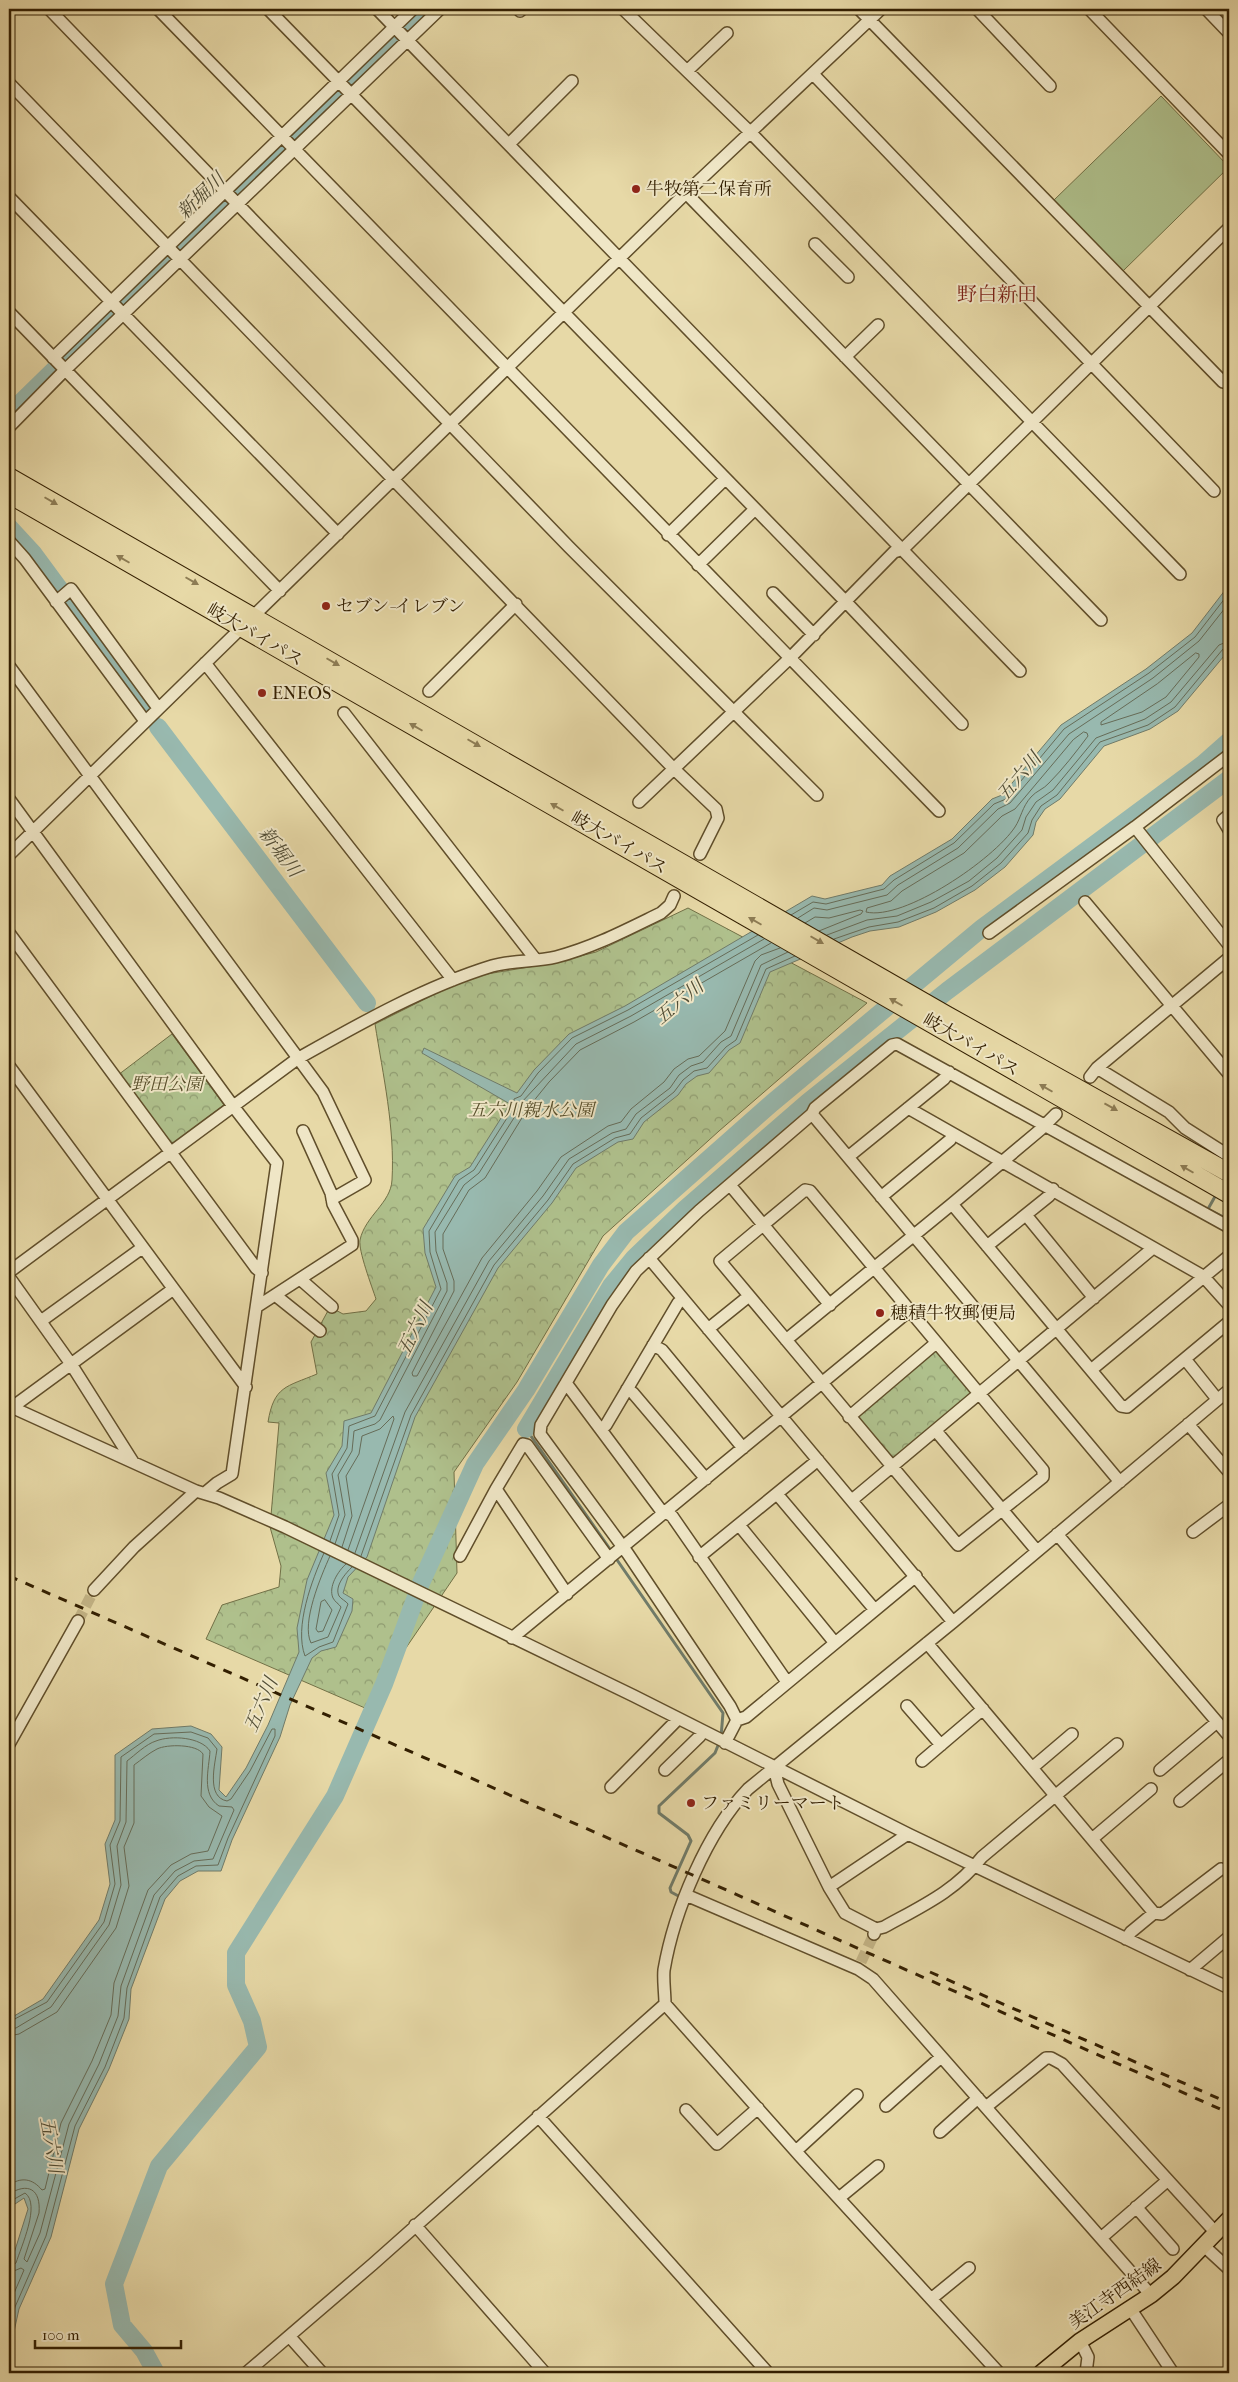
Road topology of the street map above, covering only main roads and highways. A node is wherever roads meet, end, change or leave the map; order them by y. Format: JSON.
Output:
{"nodes":[{"id":1,"x":9,"y":477,"type":"edge"},
{"id":2,"x":9,"y":494,"type":"edge"},
{"id":3,"x":246,"y":621,"type":"junction"},
{"id":4,"x":942,"y":1021,"type":"junction"},
{"id":5,"x":1229,"y":1173,"type":"edge"},
{"id":6,"x":1229,"y":1194,"type":"edge"},
{"id":7,"x":1229,"y":2220,"type":"edge"},
{"id":8,"x":1041,"y":2373,"type":"edge"}],
"edges":[{"from":1,"to":3,"type":"highway","name":"岐大バイパス","one_way":true},
{"from":3,"to":2,"type":"highway","name":"岐大バイパス","one_way":true},
{"from":3,"to":4,"type":"highway","name":"岐大バイパス"},
{"from":4,"to":5,"type":"highway","name":"岐大バイパス","one_way":true},
{"from":6,"to":4,"type":"highway","name":"岐大バイパス","one_way":true},
{"from":7,"to":8,"type":"main road","name":"美江寺西結線"}]}
